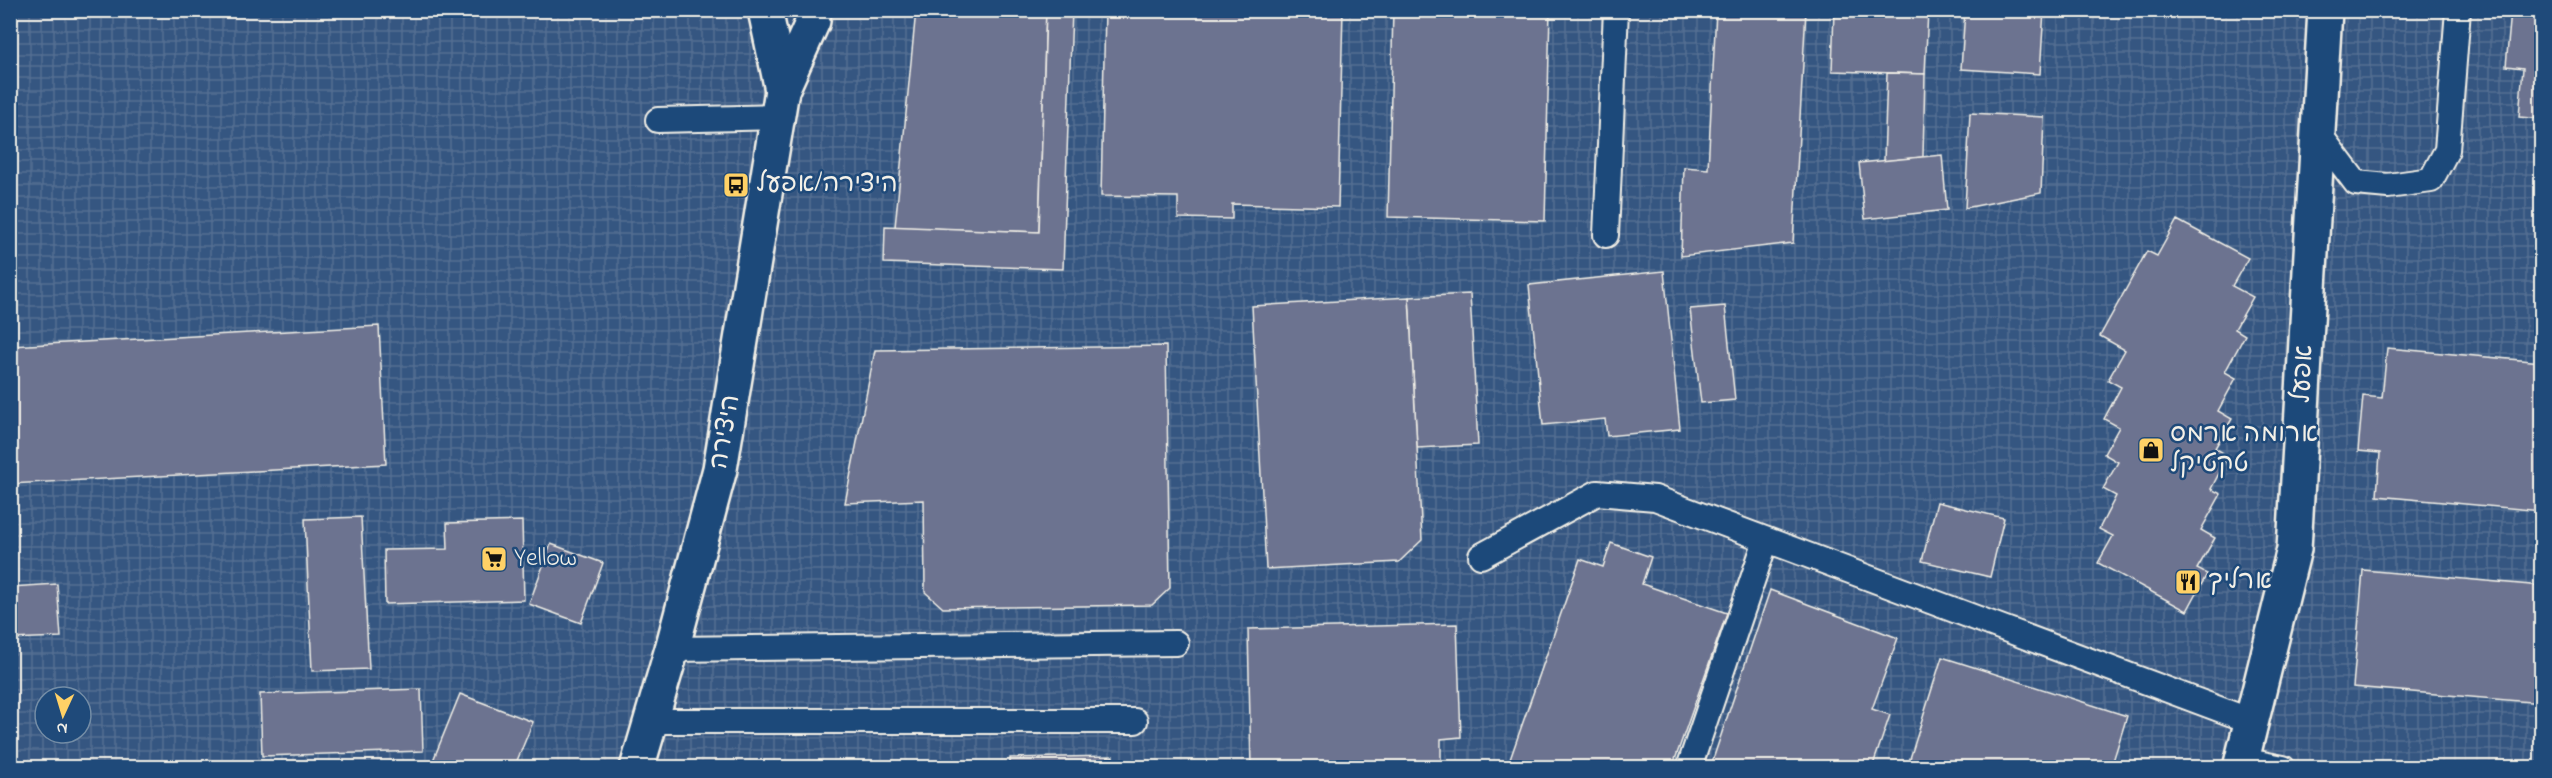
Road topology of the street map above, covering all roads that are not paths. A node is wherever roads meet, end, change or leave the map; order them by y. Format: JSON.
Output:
{"nodes":[{"id":1,"x":765,"y":10,"type":"edge"},
{"id":2,"x":814,"y":10,"type":"edge"},
{"id":3,"x":1616,"y":10,"type":"edge"},
{"id":4,"x":2325,"y":10,"type":"edge"},
{"id":5,"x":2458,"y":10,"type":"edge"},
{"id":6,"x":780,"y":104,"type":"junction"},
{"id":7,"x":658,"y":120,"type":"dead end"},
{"id":8,"x":2319,"y":134,"type":"junction"},
{"id":9,"x":1606,"y":235,"type":"dead end"},
{"id":10,"x":1766,"y":540,"type":"junction"},
{"id":11,"x":1481,"y":556,"type":"dead end"},
{"id":12,"x":1176,"y":643,"type":"dead end"},
{"id":13,"x":672,"y":649,"type":"junction"},
{"id":14,"x":651,"y":721,"type":"junction"},
{"id":15,"x":2251,"y":721,"type":"junction"},
{"id":16,"x":1135,"y":722,"type":"dead end"},
{"id":17,"x":2241,"y":764,"type":"edge"},
{"id":18,"x":637,"y":768,"type":"edge"},
{"id":19,"x":1689,"y":768,"type":"edge"},
{"id":20,"x":2283,"y":768,"type":"edge"}],
"edges":[{"from":1,"to":6,"type":"street","name":"היצירה"},
{"from":2,"to":6,"type":"street","name":"היצירה"},
{"from":3,"to":9,"type":"lane"},
{"from":4,"to":8,"type":"street","name":"אפעל"},
{"from":5,"to":8,"type":"lane"},
{"from":6,"to":7,"type":"lane"},
{"from":6,"to":13,"type":"street","name":"היצירה"},
{"from":8,"to":15,"type":"street","name":"אפעל"},
{"from":10,"to":11,"type":"lane"},
{"from":10,"to":15,"type":"lane"},
{"from":10,"to":19,"type":"lane"},
{"from":12,"to":13,"type":"lane"},
{"from":13,"to":14,"type":"street","name":"היצירה"},
{"from":14,"to":16,"type":"lane"},
{"from":14,"to":18,"type":"street","name":"היצירה"},
{"from":15,"to":17,"type":"street","name":"אפעל"},
{"from":17,"to":20,"type":"lane"}]}
